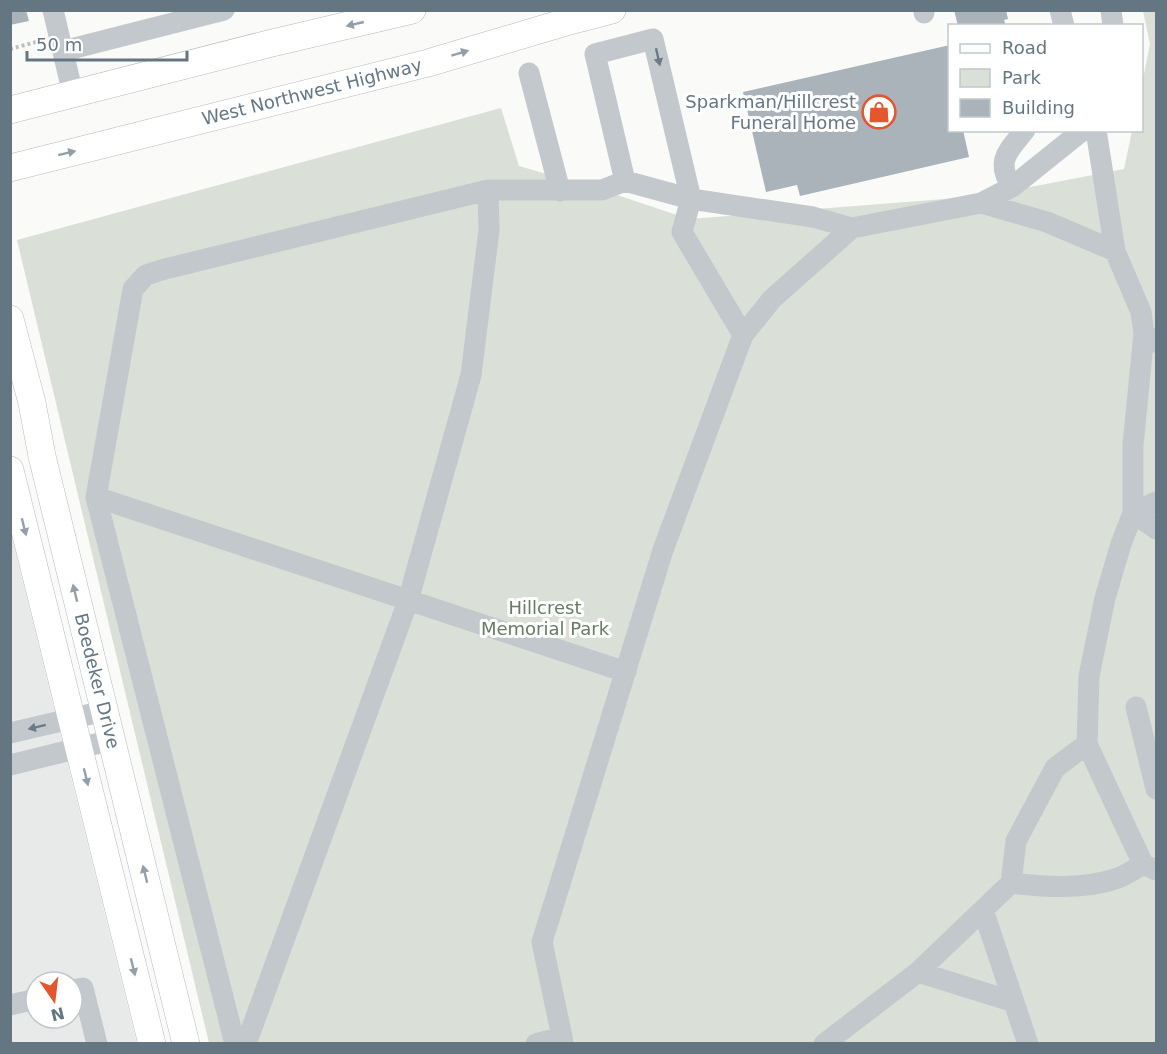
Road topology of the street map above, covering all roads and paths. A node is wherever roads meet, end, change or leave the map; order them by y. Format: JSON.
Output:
{"nodes":[{"id":1,"x":53,"y":10,"type":"edge"},
{"id":2,"x":224,"y":10,"type":"edge"},
{"id":3,"x":411,"y":10,"type":"edge"},
{"id":4,"x":612,"y":10,"type":"edge"},
{"id":5,"x":44,"y":40,"type":"dead end"},
{"id":6,"x":10,"y":49,"type":"edge"},
{"id":7,"x":63,"y":51,"type":"junction"},
{"id":8,"x":529,"y":73,"type":"dead end"},
{"id":9,"x":74,"y":94,"type":"junction"},
{"id":10,"x":10,"y":110,"type":"edge"},
{"id":11,"x":1023,"y":132,"type":"edge"},
{"id":12,"x":1081,"y":132,"type":"edge"},
{"id":13,"x":1096,"y":132,"type":"edge"},
{"id":14,"x":10,"y":168,"type":"edge"},
{"id":15,"x":625,"y":180,"type":"junction"},
{"id":16,"x":1012,"y":187,"type":"junction"},
{"id":17,"x":488,"y":190,"type":"junction"},
{"id":18,"x":560,"y":190,"type":"junction"},
{"id":19,"x":691,"y":199,"type":"junction"},
{"id":20,"x":981,"y":203,"type":"junction"},
{"id":21,"x":852,"y":228,"type":"junction"},
{"id":22,"x":1115,"y":251,"type":"junction"},
{"id":23,"x":10,"y":319,"type":"edge"},
{"id":24,"x":743,"y":335,"type":"junction"},
{"id":25,"x":1150,"y":338,"type":"edge"},
{"id":26,"x":10,"y":470,"type":"edge"},
{"id":27,"x":96,"y":497,"type":"junction"},
{"id":28,"x":1156,"y":502,"type":"edge"},
{"id":29,"x":1133,"y":513,"type":"junction"},
{"id":30,"x":1156,"y":528,"type":"edge"},
{"id":31,"x":408,"y":602,"type":"junction"},
{"id":32,"x":626,"y":672,"type":"junction"},
{"id":33,"x":1136,"y":707,"type":"dead end"},
{"id":34,"x":104,"y":711,"type":"junction"},
{"id":35,"x":72,"y":718,"type":"junction"},
{"id":36,"x":10,"y":734,"type":"edge"},
{"id":37,"x":112,"y":740,"type":"junction"},
{"id":38,"x":1087,"y":744,"type":"junction"},
{"id":39,"x":79,"y":748,"type":"junction"},
{"id":40,"x":10,"y":765,"type":"edge"},
{"id":41,"x":1156,"y":789,"type":"edge"},
{"id":42,"x":1150,"y":867,"type":"edge"},
{"id":43,"x":1011,"y":883,"type":"junction"},
{"id":44,"x":984,"y":910,"type":"junction"},
{"id":45,"x":918,"y":972,"type":"junction"},
{"id":46,"x":84,"y":992,"type":"edge"},
{"id":47,"x":1014,"y":1002,"type":"junction"},
{"id":48,"x":562,"y":1041,"type":"edge"},
{"id":49,"x":97,"y":1044,"type":"edge"},
{"id":50,"x":152,"y":1044,"type":"edge"},
{"id":51,"x":186,"y":1044,"type":"edge"},
{"id":52,"x":235,"y":1044,"type":"edge"},
{"id":53,"x":246,"y":1044,"type":"edge"},
{"id":54,"x":536,"y":1044,"type":"edge"},
{"id":55,"x":824,"y":1044,"type":"edge"},
{"id":56,"x":1028,"y":1044,"type":"edge"}],
"edges":[{"from":1,"to":7,"type":"lane"},
{"from":2,"to":7,"type":"lane"},
{"from":3,"to":9,"type":"main road","one_way":true},
{"from":14,"to":4,"type":"main road","name":"West Northwest Highway","one_way":true},
{"from":5,"to":6,"type":"path"},
{"from":7,"to":9,"type":"lane"},
{"from":8,"to":18,"type":"lane"},
{"from":9,"to":10,"type":"main road"},
{"from":11,"to":16,"type":"lane"},
{"from":12,"to":16,"type":"lane"},
{"from":13,"to":22,"type":"lane"},
{"from":15,"to":18,"type":"lane"},
{"from":15,"to":19,"type":"lane"},
{"from":15,"to":19,"type":"lane","one_way":true},
{"from":16,"to":20,"type":"lane"},
{"from":17,"to":18,"type":"lane"},
{"from":17,"to":27,"type":"lane"},
{"from":17,"to":31,"type":"lane"},
{"from":19,"to":21,"type":"lane"},
{"from":19,"to":24,"type":"lane"},
{"from":20,"to":21,"type":"lane"},
{"from":20,"to":22,"type":"lane"},
{"from":21,"to":24,"type":"lane"},
{"from":22,"to":25,"type":"lane"},
{"from":34,"to":23,"type":"main road","name":"Boedeker Drive","one_way":true},
{"from":24,"to":32,"type":"lane"},
{"from":25,"to":29,"type":"lane"},
{"from":26,"to":35,"type":"main road","name":"Boedeker Drive","one_way":true},
{"from":27,"to":31,"type":"lane"},
{"from":27,"to":52,"type":"lane"},
{"from":28,"to":29,"type":"lane"},
{"from":29,"to":30,"type":"lane"},
{"from":29,"to":38,"type":"lane"},
{"from":31,"to":32,"type":"lane"},
{"from":31,"to":53,"type":"lane"},
{"from":32,"to":48,"type":"lane"},
{"from":33,"to":41,"type":"lane"},
{"from":34,"to":35,"type":"lane"},
{"from":34,"to":37,"type":"main road","name":"Boedeker Drive"},
{"from":35,"to":36,"type":"lane","one_way":true},
{"from":35,"to":39,"type":"main road","name":"Boedeker Drive"},
{"from":37,"to":39,"type":"lane"},
{"from":51,"to":37,"type":"main road","name":"Boedeker Drive","one_way":true},
{"from":38,"to":42,"type":"lane"},
{"from":38,"to":43,"type":"lane"},
{"from":39,"to":40,"type":"lane"},
{"from":39,"to":50,"type":"main road","name":"Boedeker Drive","one_way":true},
{"from":42,"to":43,"type":"lane"},
{"from":43,"to":44,"type":"lane"},
{"from":44,"to":45,"type":"lane"},
{"from":44,"to":47,"type":"lane"},
{"from":45,"to":47,"type":"lane"},
{"from":45,"to":55,"type":"lane"},
{"from":46,"to":49,"type":"lane"},
{"from":47,"to":56,"type":"lane"},
{"from":48,"to":54,"type":"lane"}]}
